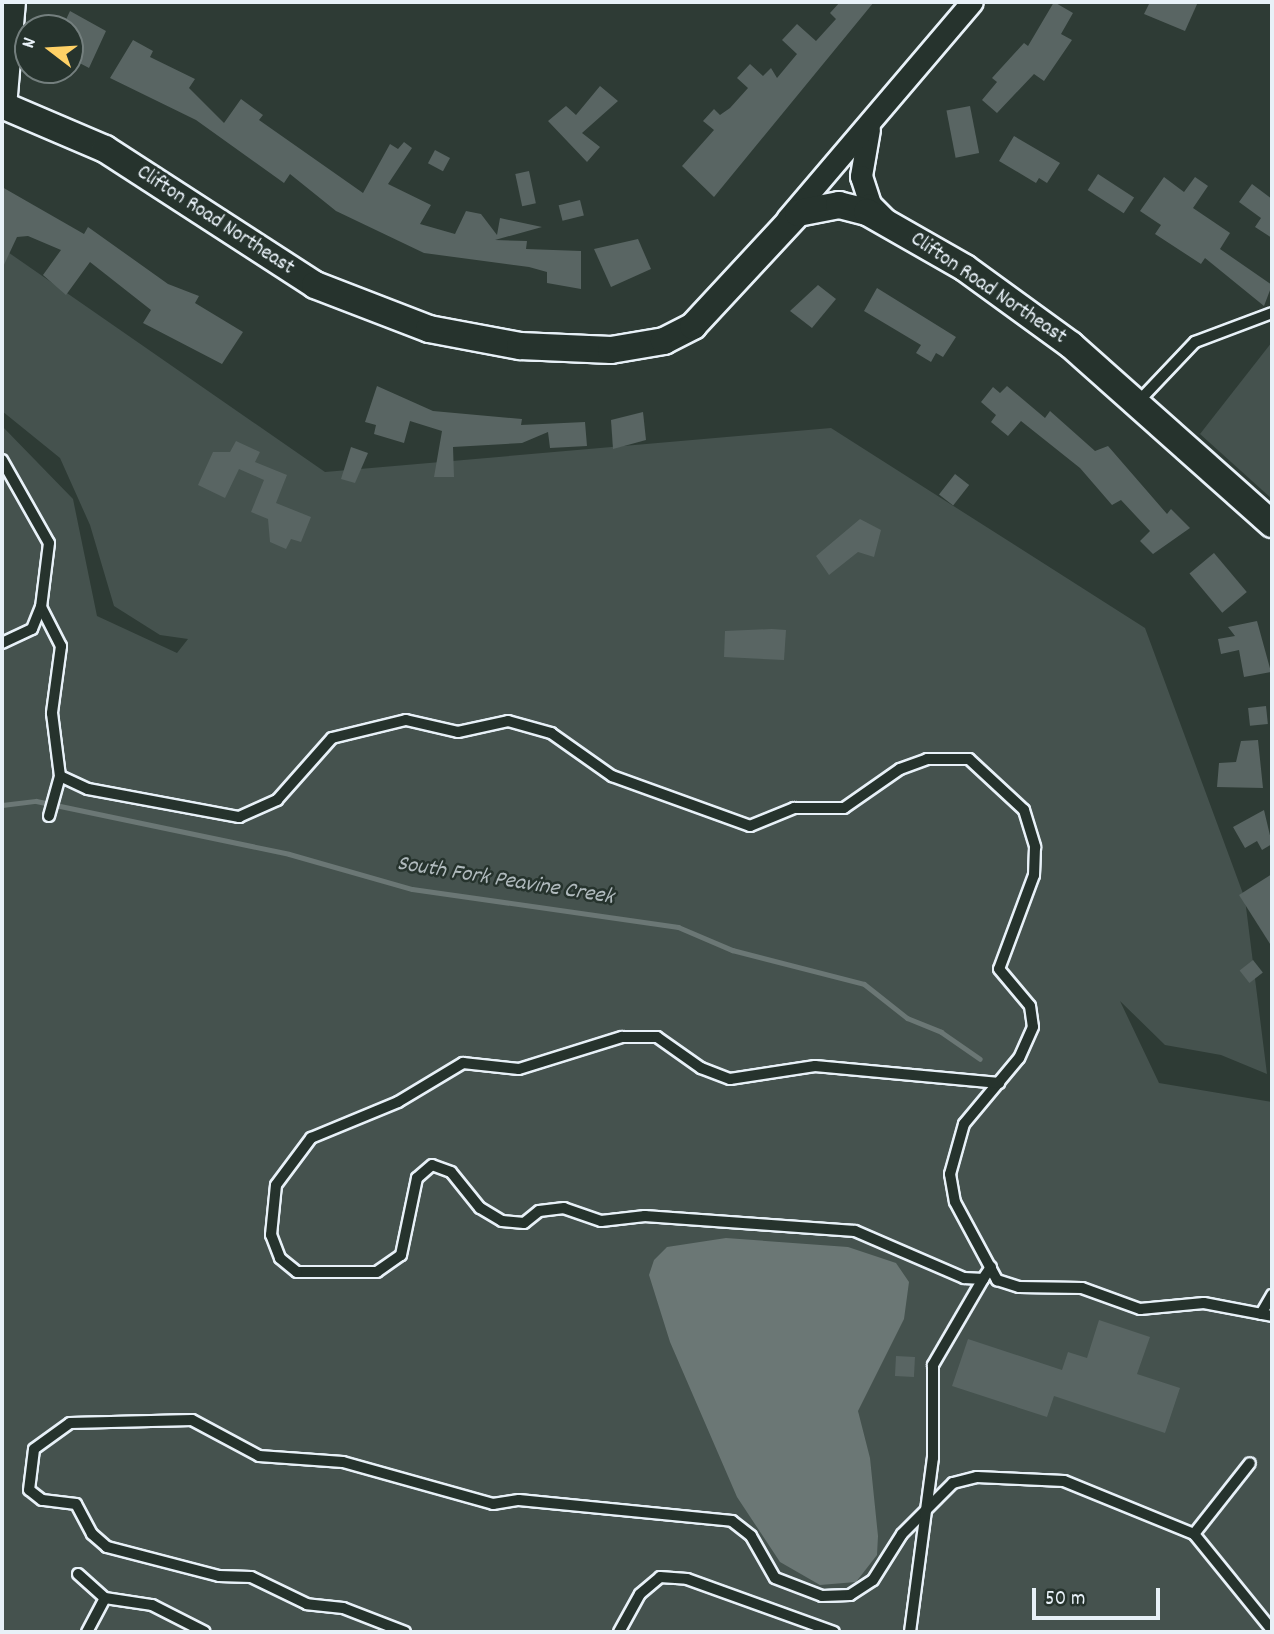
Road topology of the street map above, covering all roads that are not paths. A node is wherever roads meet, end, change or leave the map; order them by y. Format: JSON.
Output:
{"nodes":[{"id":1,"x":14,"y":2,"type":"edge"},
{"id":2,"x":972,"y":2,"type":"edge"},
{"id":3,"x":3,"y":105,"type":"edge"},
{"id":4,"x":879,"y":111,"type":"junction"},
{"id":5,"x":783,"y":223,"type":"junction"},
{"id":6,"x":890,"y":223,"type":"junction"},
{"id":7,"x":1272,"y":313,"type":"edge"},
{"id":8,"x":1138,"y":402,"type":"junction"},
{"id":9,"x":2,"y":460,"type":"edge"},
{"id":10,"x":1272,"y":524,"type":"edge"},
{"id":11,"x":41,"y":607,"type":"junction"},
{"id":12,"x":2,"y":643,"type":"edge"},
{"id":13,"x":60,"y":776,"type":"junction"},
{"id":14,"x":48,"y":816,"type":"dead end"},
{"id":15,"x":999,"y":1083,"type":"junction"},
{"id":16,"x":990,"y":1267,"type":"junction"},
{"id":17,"x":984,"y":1279,"type":"junction"},
{"id":18,"x":1272,"y":1295,"type":"edge"},
{"id":19,"x":1267,"y":1315,"type":"edge"},
{"id":20,"x":1250,"y":1463,"type":"dead end"},
{"id":21,"x":927,"y":1506,"type":"junction"},
{"id":22,"x":1194,"y":1534,"type":"junction"},
{"id":23,"x":78,"y":1574,"type":"dead end"},
{"id":24,"x":105,"y":1598,"type":"junction"},
{"id":25,"x":1272,"y":1630,"type":"edge"},
{"id":26,"x":88,"y":1632,"type":"edge"},
{"id":27,"x":205,"y":1632,"type":"edge"},
{"id":28,"x":405,"y":1632,"type":"edge"},
{"id":29,"x":619,"y":1632,"type":"edge"},
{"id":30,"x":834,"y":1632,"type":"edge"},
{"id":31,"x":910,"y":1632,"type":"edge"}],
"edges":[{"from":1,"to":3,"type":"street"},
{"from":2,"to":4,"type":"street"},
{"from":3,"to":5,"type":"street","name":"Clifton Road Northeast"},
{"from":4,"to":5,"type":"street"},
{"from":4,"to":6,"type":"street"},
{"from":5,"to":6,"type":"street","name":"Clifton Road Northeast"},
{"from":6,"to":8,"type":"street","name":"Clifton Road Northeast"},
{"from":7,"to":8,"type":"lane"},
{"from":8,"to":10,"type":"street","name":"Clifton Road Northeast"},
{"from":9,"to":11,"type":"lane"},
{"from":11,"to":12,"type":"lane"},
{"from":11,"to":13,"type":"lane"},
{"from":13,"to":14,"type":"lane"},
{"from":13,"to":15,"type":"lane"},
{"from":15,"to":16,"type":"lane"},
{"from":15,"to":17,"type":"lane"},
{"from":16,"to":17,"type":"lane"},
{"from":16,"to":19,"type":"lane"},
{"from":17,"to":21,"type":"lane"},
{"from":18,"to":19,"type":"lane"},
{"from":20,"to":22,"type":"lane"},
{"from":21,"to":22,"type":"lane"},
{"from":21,"to":28,"type":"lane"},
{"from":21,"to":31,"type":"lane"},
{"from":22,"to":25,"type":"lane"},
{"from":23,"to":24,"type":"lane"},
{"from":24,"to":26,"type":"lane"},
{"from":24,"to":27,"type":"lane"},
{"from":29,"to":30,"type":"lane"}]}
